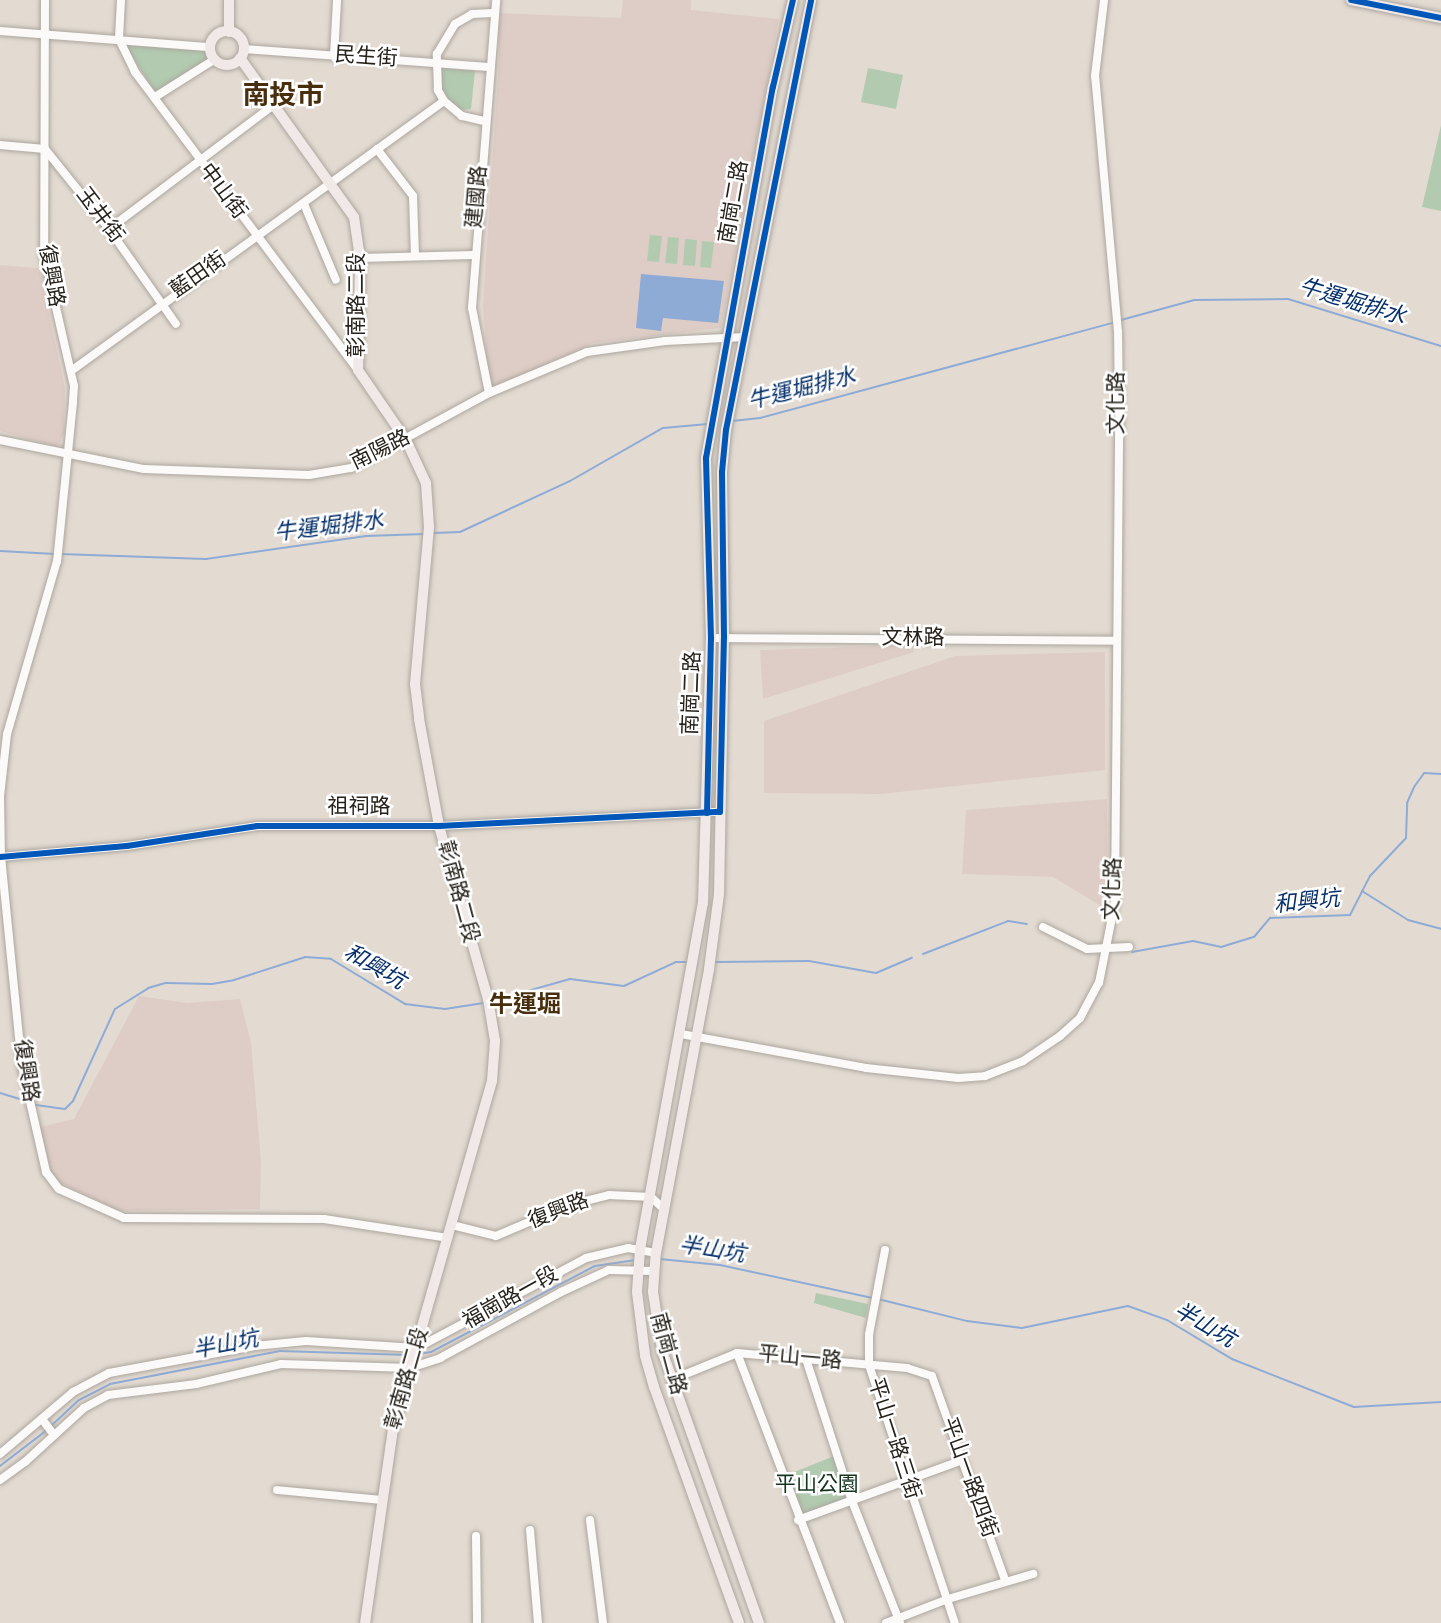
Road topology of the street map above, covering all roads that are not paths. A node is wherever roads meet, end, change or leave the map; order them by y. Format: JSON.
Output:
{"nodes":[{"id":1,"x":45,"y":0,"type":"edge"},
{"id":2,"x":121,"y":0,"type":"edge"},
{"id":3,"x":229,"y":0,"type":"edge"},
{"id":4,"x":337,"y":0,"type":"edge"},
{"id":5,"x":495,"y":0,"type":"edge"},
{"id":6,"x":793,"y":0,"type":"edge"},
{"id":7,"x":811,"y":0,"type":"edge"},
{"id":8,"x":1104,"y":0,"type":"edge"},
{"id":9,"x":1351,"y":0,"type":"edge"},
{"id":10,"x":493,"y":13,"type":"junction"},
{"id":11,"x":1441,"y":18,"type":"edge"},
{"id":12,"x":0,"y":31,"type":"edge"},
{"id":13,"x":229,"y":32,"type":"junction"},
{"id":14,"x":45,"y":35,"type":"junction"},
{"id":15,"x":119,"y":39,"type":"junction"},
{"id":16,"x":210,"y":47,"type":"junction"},
{"id":17,"x":242,"y":54,"type":"junction"},
{"id":18,"x":334,"y":56,"type":"junction"},
{"id":19,"x":215,"y":59,"type":"junction"},
{"id":20,"x":437,"y":64,"type":"junction"},
{"id":21,"x":488,"y":67,"type":"junction"},
{"id":22,"x":155,"y":97,"type":"junction"},
{"id":23,"x":444,"y":101,"type":"junction"},
{"id":24,"x":275,"y":104,"type":"junction"},
{"id":25,"x":484,"y":121,"type":"junction"},
{"id":26,"x":0,"y":146,"type":"edge"},
{"id":27,"x":45,"y":149,"type":"junction"},
{"id":28,"x":377,"y":149,"type":"junction"},
{"id":29,"x":200,"y":161,"type":"junction"},
{"id":30,"x":330,"y":185,"type":"junction"},
{"id":31,"x":304,"y":204,"type":"junction"},
{"id":32,"x":109,"y":229,"type":"junction"},
{"id":33,"x":256,"y":237,"type":"junction"},
{"id":34,"x":473,"y":255,"type":"junction"},
{"id":35,"x":415,"y":256,"type":"junction"},
{"id":36,"x":360,"y":258,"type":"junction"},
{"id":37,"x":336,"y":280,"type":"dead end"},
{"id":38,"x":161,"y":303,"type":"junction"},
{"id":39,"x":176,"y":324,"type":"dead end"},
{"id":40,"x":729,"y":335,"type":"junction"},
{"id":41,"x":745,"y":337,"type":"junction"},
{"id":42,"x":358,"y":370,"type":"junction"},
{"id":43,"x":70,"y":371,"type":"junction"},
{"id":44,"x":489,"y":393,"type":"junction"},
{"id":45,"x":0,"y":440,"type":"edge"},
{"id":46,"x":406,"y":440,"type":"junction"},
{"id":47,"x":68,"y":456,"type":"junction"},
{"id":48,"x":724,"y":637,"type":"junction"},
{"id":49,"x":711,"y":638,"type":"junction"},
{"id":50,"x":1115,"y":641,"type":"junction"},
{"id":51,"x":720,"y":812,"type":"junction"},
{"id":52,"x":707,"y":813,"type":"junction"},
{"id":53,"x":439,"y":826,"type":"junction"},
{"id":54,"x":0,"y":857,"type":"edge"},
{"id":55,"x":1043,"y":927,"type":"dead end"},
{"id":56,"x":1109,"y":947,"type":"junction"},
{"id":57,"x":1129,"y":947,"type":"dead end"},
{"id":58,"x":681,"y":1034,"type":"junction"},
{"id":59,"x":696,"y":1036,"type":"junction"},
{"id":60,"x":651,"y":1197,"type":"junction"},
{"id":61,"x":665,"y":1210,"type":"junction"},
{"id":62,"x":452,"y":1225,"type":"junction"},
{"id":63,"x":448,"y":1238,"type":"junction"},
{"id":64,"x":640,"y":1249,"type":"junction"},
{"id":65,"x":885,"y":1250,"type":"dead end"},
{"id":66,"x":656,"y":1253,"type":"junction"},
{"id":67,"x":638,"y":1270,"type":"junction"},
{"id":68,"x":654,"y":1271,"type":"junction"},
{"id":69,"x":737,"y":1353,"type":"junction"},
{"id":70,"x":414,"y":1358,"type":"junction"},
{"id":71,"x":806,"y":1359,"type":"junction"},
{"id":72,"x":869,"y":1365,"type":"junction"},
{"id":73,"x":933,"y":1376,"type":"joint"},
{"id":74,"x":671,"y":1380,"type":"junction"},
{"id":75,"x":42,"y":1419,"type":"junction"},
{"id":76,"x":54,"y":1435,"type":"junction"},
{"id":77,"x":0,"y":1454,"type":"edge"},
{"id":78,"x":960,"y":1461,"type":"junction"},
{"id":79,"x":0,"y":1480,"type":"edge"},
{"id":80,"x":906,"y":1482,"type":"junction"},
{"id":81,"x":277,"y":1490,"type":"dead end"},
{"id":82,"x":381,"y":1500,"type":"junction"},
{"id":83,"x":852,"y":1501,"type":"junction"},
{"id":84,"x":590,"y":1520,"type":"dead end"},
{"id":85,"x":798,"y":1520,"type":"junction"},
{"id":86,"x":530,"y":1530,"type":"dead end"},
{"id":87,"x":476,"y":1536,"type":"dead end"},
{"id":88,"x":1033,"y":1574,"type":"dead end"},
{"id":89,"x":1005,"y":1580,"type":"junction"},
{"id":90,"x":948,"y":1599,"type":"junction"},
{"id":91,"x":899,"y":1621,"type":"edge"},
{"id":92,"x":365,"y":1623,"type":"edge"},
{"id":93,"x":477,"y":1623,"type":"edge"},
{"id":94,"x":538,"y":1623,"type":"edge"},
{"id":95,"x":603,"y":1623,"type":"edge"},
{"id":96,"x":739,"y":1623,"type":"edge"},
{"id":97,"x":759,"y":1623,"type":"edge"},
{"id":98,"x":840,"y":1623,"type":"edge"},
{"id":99,"x":886,"y":1623,"type":"edge"},
{"id":100,"x":955,"y":1623,"type":"edge"}],
"edges":[{"from":1,"to":14,"type":"street","name":"復興路"},
{"from":2,"to":15,"type":"street","name":"中山街"},
{"from":3,"to":13,"type":"main road"},
{"from":4,"to":18,"type":"street"},
{"from":5,"to":10,"type":"street","name":"建國路"},
{"from":6,"to":40,"type":"main road","name":"南崗二路"},
{"from":7,"to":41,"type":"main road","name":"南崗二路"},
{"from":8,"to":50,"type":"street","name":"文化路"},
{"from":9,"to":11,"type":"main road"},
{"from":10,"to":20,"type":"street"},
{"from":10,"to":21,"type":"street","name":"建國路"},
{"from":12,"to":14,"type":"street"},
{"from":13,"to":16,"type":"main road"},
{"from":13,"to":17,"type":"main road","name":"彰南路二段"},
{"from":14,"to":15,"type":"street"},
{"from":14,"to":27,"type":"street","name":"復興路"},
{"from":15,"to":16,"type":"street"},
{"from":15,"to":22,"type":"street","name":"中山街"},
{"from":16,"to":19,"type":"main road"},
{"from":17,"to":18,"type":"street","name":"民生街"},
{"from":17,"to":19,"type":"main road"},
{"from":17,"to":24,"type":"main road","name":"彰南路二段"},
{"from":18,"to":20,"type":"street","name":"民生街"},
{"from":19,"to":22,"type":"street"},
{"from":20,"to":21,"type":"street","name":"民生街"},
{"from":20,"to":23,"type":"street"},
{"from":21,"to":25,"type":"street","name":"建國路"},
{"from":22,"to":29,"type":"street","name":"中山街"},
{"from":23,"to":25,"type":"street"},
{"from":23,"to":28,"type":"street","name":"藍田街"},
{"from":24,"to":29,"type":"street"},
{"from":24,"to":30,"type":"main road","name":"彰南路二段"},
{"from":25,"to":34,"type":"street","name":"建國路"},
{"from":26,"to":27,"type":"street"},
{"from":27,"to":32,"type":"street","name":"玉井街"},
{"from":27,"to":43,"type":"street","name":"復興路"},
{"from":28,"to":30,"type":"street","name":"藍田街"},
{"from":28,"to":35,"type":"street"},
{"from":29,"to":32,"type":"street"},
{"from":29,"to":33,"type":"street","name":"中山街"},
{"from":30,"to":31,"type":"street","name":"藍田街"},
{"from":30,"to":36,"type":"main road","name":"彰南路二段"},
{"from":31,"to":33,"type":"street","name":"藍田街"},
{"from":31,"to":37,"type":"street"},
{"from":32,"to":38,"type":"street","name":"玉井街"},
{"from":33,"to":38,"type":"street","name":"藍田街"},
{"from":33,"to":42,"type":"street","name":"中山街"},
{"from":34,"to":35,"type":"street"},
{"from":34,"to":44,"type":"street","name":"建國路"},
{"from":35,"to":36,"type":"street"},
{"from":36,"to":42,"type":"main road","name":"彰南路二段"},
{"from":38,"to":39,"type":"street","name":"玉井街"},
{"from":38,"to":43,"type":"street","name":"藍田街"},
{"from":40,"to":41,"type":"street","name":"南陽路"},
{"from":40,"to":44,"type":"street","name":"南陽路"},
{"from":40,"to":49,"type":"main road","name":"南崗二路"},
{"from":41,"to":48,"type":"main road","name":"南崗二路"},
{"from":42,"to":46,"type":"main road","name":"彰南路二段"},
{"from":43,"to":47,"type":"street","name":"復興路"},
{"from":44,"to":46,"type":"street","name":"南陽路"},
{"from":45,"to":47,"type":"street","name":"南陽路"},
{"from":46,"to":47,"type":"street","name":"南陽路"},
{"from":46,"to":53,"type":"main road","name":"彰南路二段"},
{"from":47,"to":54,"type":"street","name":"復興路"},
{"from":48,"to":49,"type":"street","name":"文林路"},
{"from":48,"to":50,"type":"street","name":"文林路"},
{"from":48,"to":51,"type":"main road","name":"南崗二路"},
{"from":49,"to":52,"type":"main road","name":"南崗二路"},
{"from":50,"to":56,"type":"street","name":"文化路"},
{"from":51,"to":52,"type":"street","name":"祖祠路"},
{"from":51,"to":59,"type":"main road","name":"南崗二路"},
{"from":52,"to":53,"type":"street","name":"祖祠路"},
{"from":52,"to":58,"type":"main road","name":"南崗二路"},
{"from":53,"to":54,"type":"street","name":"祖祠路"},
{"from":53,"to":62,"type":"main road","name":"彰南路二段"},
{"from":54,"to":63,"type":"street","name":"復興路"},
{"from":55,"to":56,"type":"street"},
{"from":56,"to":57,"type":"street"},
{"from":56,"to":59,"type":"street","name":"文化路"},
{"from":58,"to":59,"type":"street","name":"文化路"},
{"from":58,"to":60,"type":"main road","name":"南崗二路"},
{"from":59,"to":61,"type":"main road","name":"南崗二路"},
{"from":60,"to":61,"type":"street"},
{"from":60,"to":62,"type":"street","name":"復興路"},
{"from":60,"to":64,"type":"main road","name":"南崗二路"},
{"from":61,"to":66,"type":"main road","name":"南崗二路"},
{"from":62,"to":63,"type":"main road","name":"彰南路二段"},
{"from":63,"to":70,"type":"main road","name":"彰南路二段"},
{"from":64,"to":66,"type":"street","name":"福崗路一段"},
{"from":64,"to":67,"type":"main road","name":"南崗二路"},
{"from":64,"to":70,"type":"street","name":"福崗路一段"},
{"from":65,"to":72,"type":"street","name":"平山一路三街"},
{"from":66,"to":68,"type":"main road","name":"南崗二路"},
{"from":67,"to":68,"type":"street","name":"福崗路一段"},
{"from":67,"to":70,"type":"street","name":"福崗路一段"},
{"from":67,"to":96,"type":"main road","name":"南崗二路"},
{"from":68,"to":74,"type":"main road","name":"南崗二路"},
{"from":69,"to":71,"type":"street","name":"平山一路"},
{"from":69,"to":74,"type":"street","name":"平山一路"},
{"from":69,"to":85,"type":"street"},
{"from":70,"to":75,"type":"street","name":"福崗路一段"},
{"from":70,"to":76,"type":"street","name":"福崗路一段"},
{"from":70,"to":82,"type":"main road","name":"彰南路二段"},
{"from":71,"to":72,"type":"street","name":"平山一路"},
{"from":71,"to":83,"type":"street"},
{"from":72,"to":73,"type":"street","name":"平山一路"},
{"from":72,"to":80,"type":"street","name":"平山一路三街"},
{"from":73,"to":78,"type":"street","name":"平山一路四街"},
{"from":74,"to":97,"type":"main road","name":"南崗二路"},
{"from":75,"to":76,"type":"street"},
{"from":75,"to":77,"type":"street","name":"福崗路一段"},
{"from":76,"to":79,"type":"street","name":"福崗路一段"},
{"from":78,"to":80,"type":"street"},
{"from":78,"to":89,"type":"street","name":"平山一路四街"},
{"from":80,"to":83,"type":"street"},
{"from":80,"to":90,"type":"street","name":"平山一路三街"},
{"from":81,"to":82,"type":"street"},
{"from":82,"to":92,"type":"main road","name":"彰南路二段"},
{"from":83,"to":85,"type":"street"},
{"from":83,"to":91,"type":"street"},
{"from":84,"to":95,"type":"street"},
{"from":85,"to":98,"type":"street"},
{"from":86,"to":94,"type":"street"},
{"from":87,"to":93,"type":"street"},
{"from":88,"to":89,"type":"street"},
{"from":89,"to":90,"type":"street"},
{"from":90,"to":91,"type":"street"},
{"from":90,"to":100,"type":"street","name":"平山一路三街"},
{"from":91,"to":99,"type":"street"}]}
